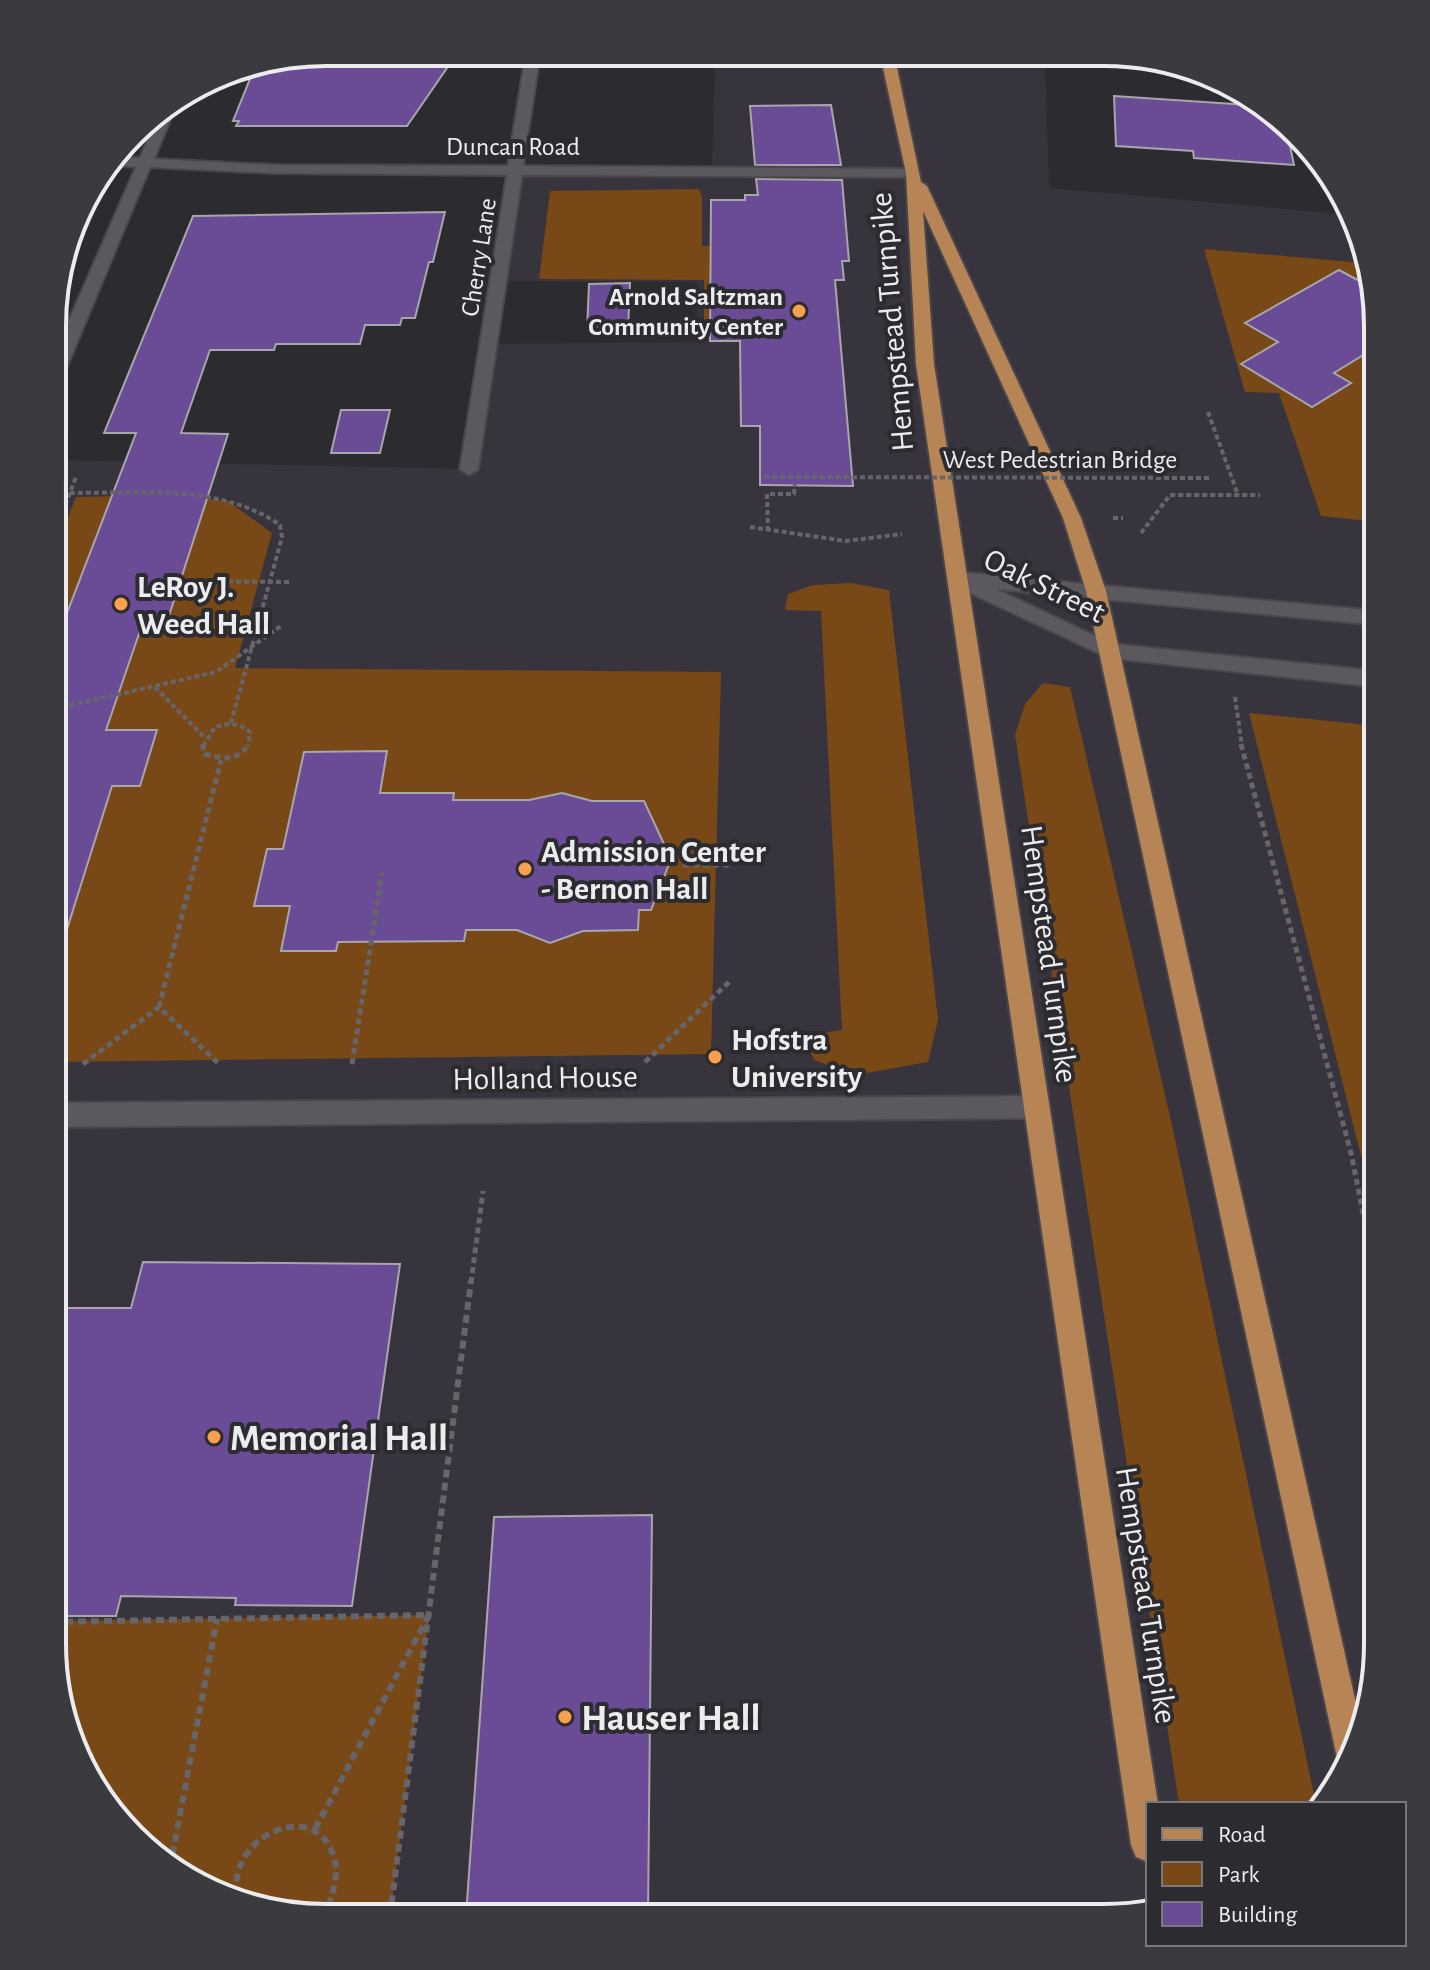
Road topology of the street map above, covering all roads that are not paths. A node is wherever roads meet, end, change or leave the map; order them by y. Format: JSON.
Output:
{"nodes":[{"id":1,"x":531,"y":66,"type":"edge"},
{"id":2,"x":890,"y":66,"type":"edge"},
{"id":3,"x":161,"y":125,"type":"edge"},
{"id":4,"x":124,"y":162,"type":"edge"},
{"id":5,"x":144,"y":164,"type":"junction"},
{"id":6,"x":515,"y":169,"type":"junction"},
{"id":7,"x":913,"y":173,"type":"junction"},
{"id":8,"x":66,"y":348,"type":"edge"},
{"id":9,"x":469,"y":469,"type":"dead end"},
{"id":10,"x":958,"y":579,"type":"junction"},
{"id":11,"x":1096,"y":591,"type":"junction"},
{"id":12,"x":1364,"y":617,"type":"edge"},
{"id":13,"x":1109,"y":651,"type":"junction"},
{"id":14,"x":1364,"y":678,"type":"edge"},
{"id":15,"x":1037,"y":1107,"type":"junction"},
{"id":16,"x":66,"y":1115,"type":"edge"},
{"id":17,"x":1347,"y":1736,"type":"edge"},
{"id":18,"x":1146,"y":1832,"type":"edge"}],
"edges":[{"from":1,"to":6,"type":"street","name":"Cherry Lane"},
{"from":2,"to":7,"type":"main road"},
{"from":3,"to":5,"type":"street"},
{"from":4,"to":5,"type":"street","name":"Duncan Road"},
{"from":5,"to":6,"type":"street","name":"Duncan Road"},
{"from":5,"to":8,"type":"street"},
{"from":6,"to":7,"type":"street","name":"Duncan Road"},
{"from":6,"to":9,"type":"street","name":"Cherry Lane"},
{"from":7,"to":10,"type":"main road","name":"Hempstead Turnpike"},
{"from":7,"to":11,"type":"main road","name":"Hempstead Turnpike"},
{"from":10,"to":11,"type":"street","name":"Oak Street"},
{"from":10,"to":13,"type":"street","name":"Oak Street"},
{"from":10,"to":15,"type":"main road","name":"Hempstead Turnpike"},
{"from":11,"to":12,"type":"street","name":"Oak Street"},
{"from":11,"to":13,"type":"main road","name":"Hempstead Turnpike"},
{"from":13,"to":14,"type":"street","name":"Oak Street"},
{"from":13,"to":17,"type":"main road","name":"Hempstead Turnpike"},
{"from":15,"to":16,"type":"street","name":"Holland House"},
{"from":15,"to":18,"type":"main road","name":"Hempstead Turnpike"}]}
